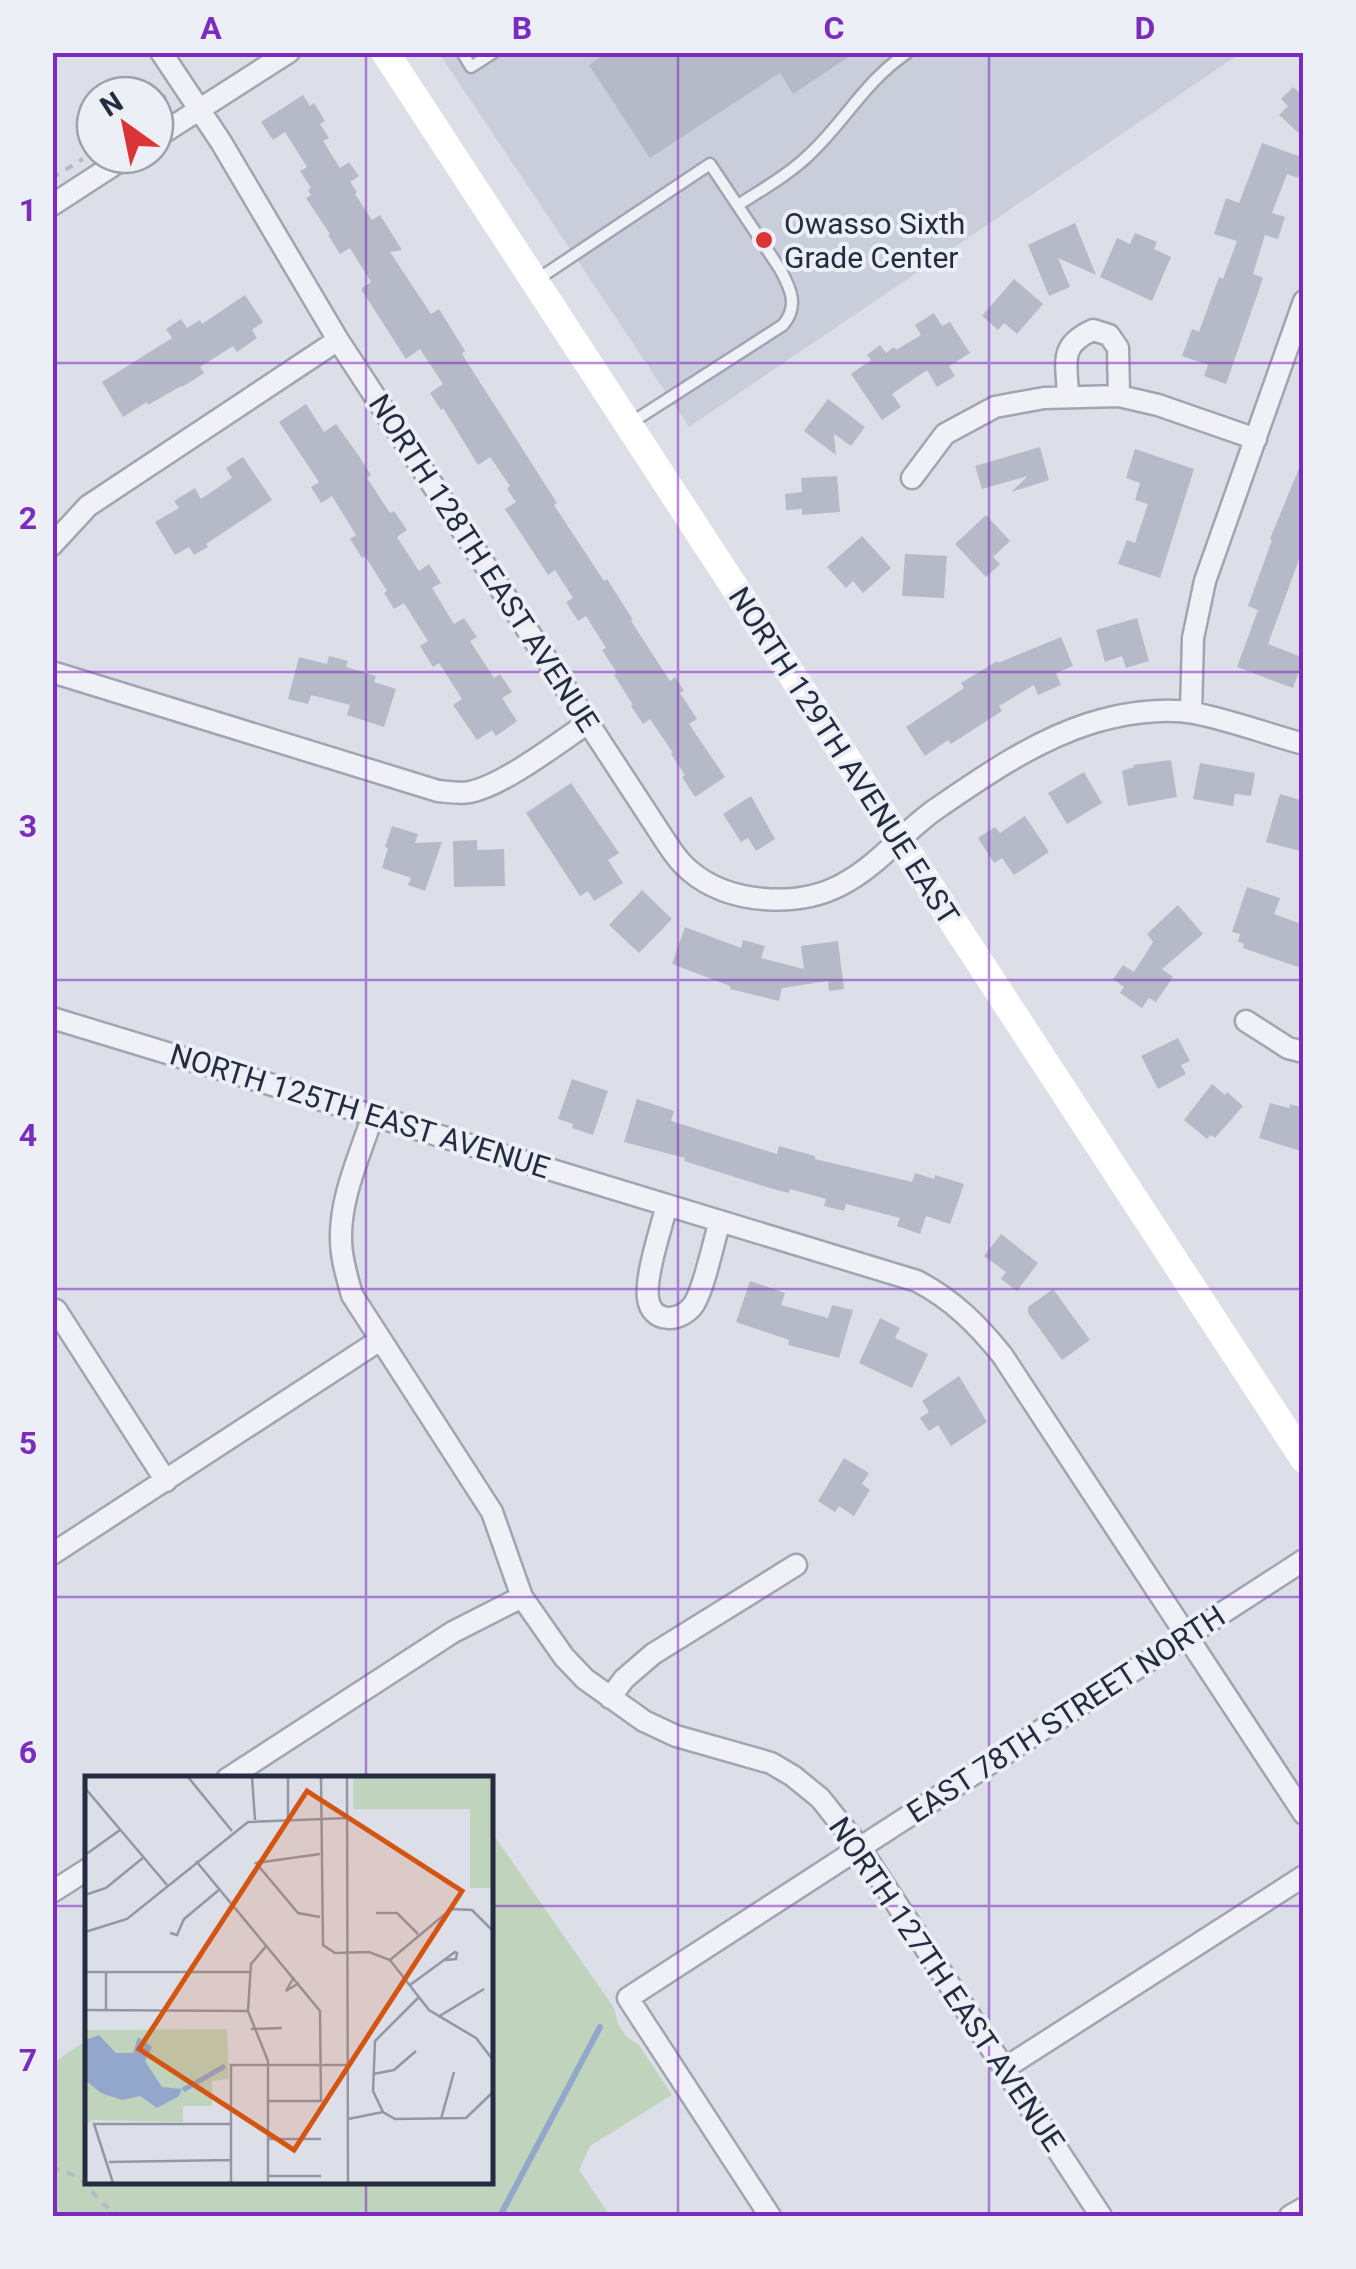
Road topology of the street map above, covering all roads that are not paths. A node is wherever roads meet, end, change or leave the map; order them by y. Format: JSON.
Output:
{"nodes":[{"id":1,"x":160,"y":52,"type":"edge"},
{"id":2,"x":289,"y":52,"type":"edge"},
{"id":3,"x":385,"y":52,"type":"edge"},
{"id":4,"x":462,"y":52,"type":"edge"},
{"id":5,"x":494,"y":52,"type":"edge"},
{"id":6,"x":908,"y":52,"type":"edge"},
{"id":7,"x":198,"y":110,"type":"junction"},
{"id":8,"x":175,"y":125,"type":"edge"},
{"id":9,"x":99,"y":175,"type":"edge"},
{"id":10,"x":52,"y":205,"type":"edge"},
{"id":11,"x":738,"y":205,"type":"junction"},
{"id":12,"x":535,"y":281,"type":"junction"},
{"id":13,"x":1304,"y":301,"type":"edge"},
{"id":14,"x":338,"y":340,"type":"junction"},
{"id":15,"x":1068,"y":396,"type":"junction"},
{"id":16,"x":1120,"y":396,"type":"junction"},
{"id":17,"x":628,"y":425,"type":"junction"},
{"id":18,"x":1256,"y":439,"type":"junction"},
{"id":19,"x":912,"y":478,"type":"dead end"},
{"id":20,"x":52,"y":545,"type":"edge"},
{"id":21,"x":52,"y":672,"type":"edge"},
{"id":22,"x":1190,"y":712,"type":"junction"},
{"id":23,"x":588,"y":723,"type":"junction"},
{"id":24,"x":1304,"y":744,"type":"edge"},
{"id":25,"x":900,"y":840,"type":"junction"},
{"id":26,"x":52,"y":1018,"type":"edge"},
{"id":27,"x":1246,"y":1021,"type":"dead end"},
{"id":28,"x":1304,"y":1052,"type":"edge"},
{"id":29,"x":373,"y":1115,"type":"junction"},
{"id":30,"x":667,"y":1205,"type":"junction"},
{"id":31,"x":720,"y":1221,"type":"junction"},
{"id":32,"x":56,"y":1310,"type":"dead end"},
{"id":33,"x":380,"y":1340,"type":"junction"},
{"id":34,"x":1304,"y":1459,"type":"edge"},
{"id":35,"x":166,"y":1481,"type":"junction"},
{"id":36,"x":52,"y":1554,"type":"edge"},
{"id":37,"x":1304,"y":1560,"type":"edge"},
{"id":38,"x":796,"y":1564,"type":"dead end"},
{"id":39,"x":522,"y":1597,"type":"junction"},
{"id":40,"x":1185,"y":1636,"type":"junction"},
{"id":41,"x":610,"y":1698,"type":"junction"},
{"id":42,"x":231,"y":1776,"type":"edge"},
{"id":43,"x":1304,"y":1814,"type":"edge"},
{"id":44,"x":860,"y":1848,"type":"junction"},
{"id":45,"x":85,"y":1871,"type":"edge"},
{"id":46,"x":1304,"y":1876,"type":"edge"},
{"id":47,"x":52,"y":1892,"type":"edge"},
{"id":48,"x":1004,"y":2068,"type":"junction"},
{"id":49,"x":1304,"y":2208,"type":"edge"},
{"id":50,"x":770,"y":2216,"type":"edge"},
{"id":51,"x":1101,"y":2216,"type":"edge"},
{"id":52,"x":1290,"y":2216,"type":"edge"}],
"edges":[{"from":1,"to":7,"type":"street","name":"NORTH 128TH EAST AVENUE"},
{"from":2,"to":7,"type":"street"},
{"from":3,"to":12,"type":"main road","name":"NORTH 129TH AVENUE EAST"},
{"from":4,"to":5,"type":"lane"},
{"from":6,"to":11,"type":"lane"},
{"from":7,"to":8,"type":"street"},
{"from":7,"to":14,"type":"street","name":"NORTH 128TH EAST AVENUE"},
{"from":9,"to":10,"type":"street"},
{"from":11,"to":12,"type":"lane"},
{"from":11,"to":17,"type":"lane"},
{"from":12,"to":17,"type":"main road","name":"NORTH 129TH AVENUE EAST"},
{"from":13,"to":18,"type":"street"},
{"from":14,"to":20,"type":"street"},
{"from":14,"to":23,"type":"street","name":"NORTH 128TH EAST AVENUE"},
{"from":15,"to":16,"type":"street"},
{"from":15,"to":16,"type":"street"},
{"from":15,"to":19,"type":"street"},
{"from":16,"to":18,"type":"street"},
{"from":17,"to":25,"type":"main road","name":"NORTH 129TH AVENUE EAST"},
{"from":18,"to":22,"type":"street"},
{"from":21,"to":23,"type":"street"},
{"from":22,"to":24,"type":"street","name":"NORTH 128TH EAST AVENUE"},
{"from":22,"to":25,"type":"street","name":"NORTH 128TH EAST AVENUE"},
{"from":23,"to":25,"type":"street","name":"NORTH 128TH EAST AVENUE"},
{"from":25,"to":34,"type":"main road","name":"NORTH 129TH AVENUE EAST"},
{"from":26,"to":29,"type":"street","name":"NORTH 125TH EAST AVENUE"},
{"from":27,"to":28,"type":"street"},
{"from":29,"to":30,"type":"street","name":"NORTH 125TH EAST AVENUE"},
{"from":29,"to":33,"type":"street","name":"NORTH 127TH EAST AVENUE"},
{"from":30,"to":31,"type":"street","name":"NORTH 125TH EAST AVENUE"},
{"from":30,"to":31,"type":"street"},
{"from":31,"to":40,"type":"street","name":"NORTH 125TH EAST AVENUE"},
{"from":32,"to":35,"type":"street"},
{"from":33,"to":35,"type":"street"},
{"from":33,"to":39,"type":"street","name":"NORTH 127TH EAST AVENUE"},
{"from":35,"to":36,"type":"street"},
{"from":37,"to":40,"type":"street","name":"EAST 78TH STREET NORTH"},
{"from":38,"to":41,"type":"street"},
{"from":39,"to":41,"type":"street","name":"NORTH 127TH EAST AVENUE"},
{"from":39,"to":42,"type":"street"},
{"from":40,"to":43,"type":"street"},
{"from":40,"to":44,"type":"street","name":"EAST 78TH STREET NORTH"},
{"from":41,"to":44,"type":"street","name":"NORTH 127TH EAST AVENUE"},
{"from":44,"to":48,"type":"street","name":"NORTH 127TH EAST AVENUE"},
{"from":44,"to":50,"type":"street","name":"EAST 78TH STREET NORTH"},
{"from":45,"to":47,"type":"street"},
{"from":46,"to":48,"type":"street"},
{"from":48,"to":51,"type":"street","name":"NORTH 127TH EAST AVENUE"},
{"from":49,"to":52,"type":"street"}]}
